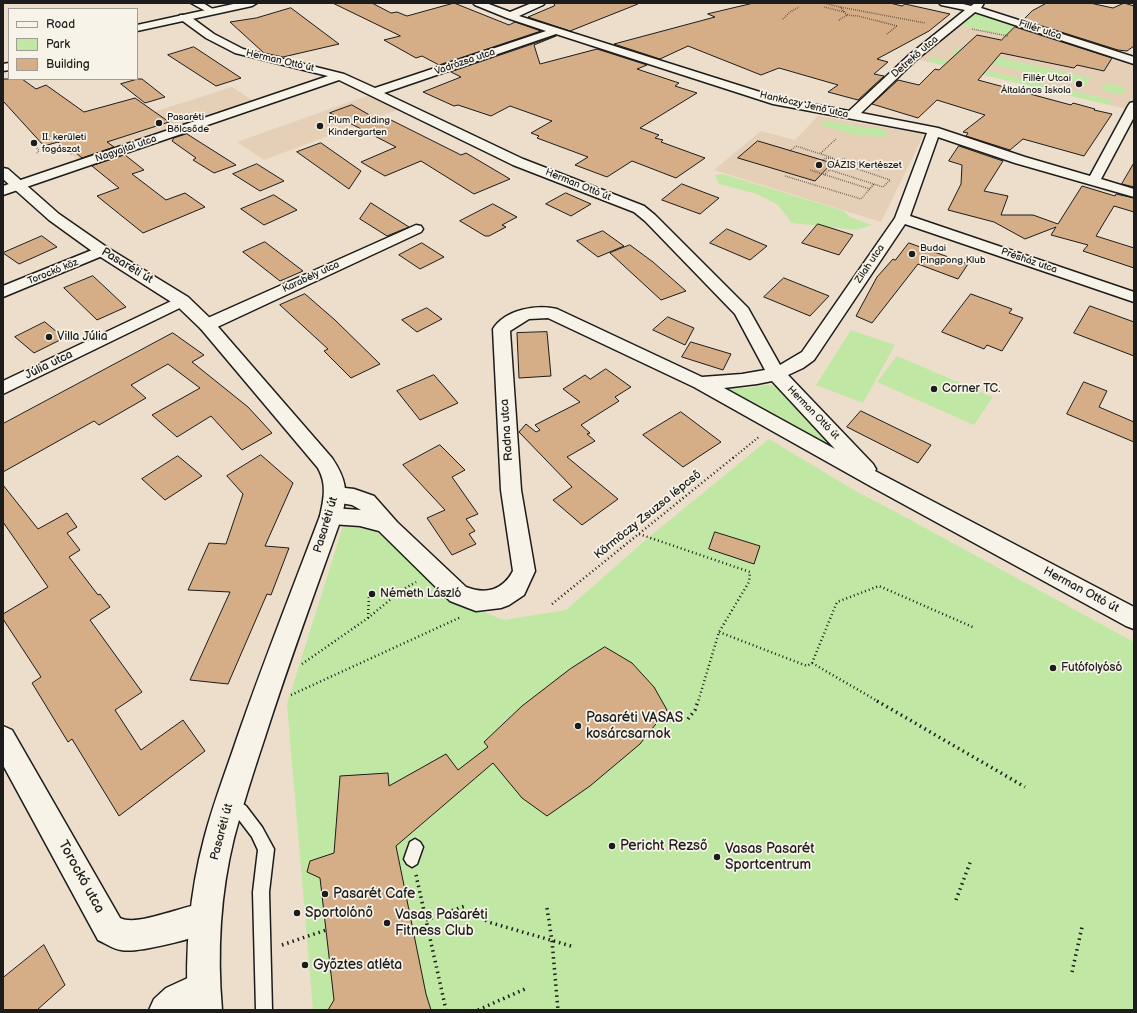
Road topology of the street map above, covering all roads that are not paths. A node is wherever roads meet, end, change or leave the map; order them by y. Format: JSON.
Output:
{"nodes":[{"id":1,"x":196,"y":3,"type":"edge"},
{"id":2,"x":252,"y":3,"type":"edge"},
{"id":3,"x":478,"y":3,"type":"edge"},
{"id":4,"x":540,"y":3,"type":"edge"},
{"id":5,"x":944,"y":3,"type":"edge"},
{"id":6,"x":978,"y":6,"type":"edge"},
{"id":7,"x":211,"y":11,"type":"junction"},
{"id":8,"x":510,"y":16,"type":"junction"},
{"id":9,"x":186,"y":19,"type":"junction"},
{"id":10,"x":138,"y":28,"type":"edge"},
{"id":11,"x":556,"y":31,"type":"junction"},
{"id":12,"x":1134,"y":61,"type":"edge"},
{"id":13,"x":340,"y":76,"type":"junction"},
{"id":14,"x":375,"y":92,"type":"junction"},
{"id":15,"x":1134,"y":106,"type":"edge"},
{"id":16,"x":851,"y":116,"type":"junction"},
{"id":17,"x":934,"y":131,"type":"junction"},
{"id":18,"x":3,"y":172,"type":"edge"},
{"id":19,"x":1093,"y":182,"type":"junction"},
{"id":20,"x":18,"y":186,"type":"junction"},
{"id":21,"x":3,"y":191,"type":"edge"},
{"id":22,"x":1134,"y":193,"type":"edge"},
{"id":23,"x":902,"y":218,"type":"junction"},
{"id":24,"x":416,"y":229,"type":"dead end"},
{"id":25,"x":102,"y":251,"type":"junction"},
{"id":26,"x":3,"y":292,"type":"edge"},
{"id":27,"x":1134,"y":297,"type":"edge"},
{"id":28,"x":182,"y":301,"type":"junction"},
{"id":29,"x":206,"y":325,"type":"junction"},
{"id":30,"x":775,"y":373,"type":"junction"},
{"id":31,"x":700,"y":384,"type":"junction"},
{"id":32,"x":3,"y":388,"type":"edge"},
{"id":33,"x":774,"y":425,"type":"joint"},
{"id":34,"x":879,"y":482,"type":"junction"},
{"id":35,"x":334,"y":506,"type":"junction"},
{"id":36,"x":1134,"y":619,"type":"edge"},
{"id":37,"x":3,"y":739,"type":"edge"},
{"id":38,"x":230,"y":803,"type":"junction"},
{"id":39,"x":205,"y":918,"type":"junction"},
{"id":40,"x":204,"y":999,"type":"edge"},
{"id":41,"x":165,"y":1010,"type":"edge"},
{"id":42,"x":264,"y":1010,"type":"edge"}],
"edges":[{"from":1,"to":7,"type":"street"},
{"from":2,"to":7,"type":"street"},
{"from":3,"to":8,"type":"street","name":"Hankóczy Jenő utca"},
{"from":4,"to":8,"type":"street"},
{"from":5,"to":6,"type":"street","name":"Fillér utca"},
{"from":6,"to":12,"type":"street","name":"Fillér utca"},
{"from":6,"to":16,"type":"street","name":"Detrekő utca"},
{"from":7,"to":9,"type":"street"},
{"from":8,"to":11,"type":"street","name":"Hankóczy Jenő utca"},
{"from":9,"to":10,"type":"street"},
{"from":9,"to":13,"type":"street","name":"Herman Ottó út"},
{"from":11,"to":14,"type":"street","name":"Vadrózsa utca"},
{"from":11,"to":16,"type":"street","name":"Hankóczy Jenő utca"},
{"from":13,"to":14,"type":"street","name":"Herman Ottó út"},
{"from":13,"to":20,"type":"street","name":"Nagyajtai utca"},
{"from":14,"to":30,"type":"street","name":"Herman Ottó út"},
{"from":15,"to":19,"type":"street"},
{"from":16,"to":17,"type":"street","name":"Hankóczy Jenő utca"},
{"from":17,"to":19,"type":"street","name":"Hankóczy Jenő utca"},
{"from":17,"to":23,"type":"street","name":"Zilah utca"},
{"from":18,"to":20,"type":"street","name":"Pasaréti út"},
{"from":19,"to":22,"type":"street","name":"Hankóczy Jenő utca"},
{"from":20,"to":21,"type":"street","name":"Nagyajtai utca"},
{"from":20,"to":25,"type":"street","name":"Pasaréti út"},
{"from":23,"to":27,"type":"street","name":"Présház utca"},
{"from":23,"to":30,"type":"street","name":"Zilah utca"},
{"from":24,"to":29,"type":"street","name":"Karabély utca"},
{"from":25,"to":26,"type":"street","name":"Torockó köz"},
{"from":25,"to":28,"type":"street","name":"Pasaréti út"},
{"from":28,"to":29,"type":"street","name":"Pasaréti út"},
{"from":28,"to":32,"type":"street","name":"Júlia utca"},
{"from":29,"to":35,"type":"street","name":"Pasaréti út"},
{"from":30,"to":31,"type":"street","name":"Radna utca"},
{"from":30,"to":34,"type":"street","name":"Herman Ottó út"},
{"from":31,"to":33,"type":"street","name":"Radna utca"},
{"from":31,"to":35,"type":"street","name":"Radna utca"},
{"from":33,"to":34,"type":"street","name":"Herman Ottó út"},
{"from":34,"to":36,"type":"street","name":"Herman Ottó út"},
{"from":35,"to":38,"type":"street","name":"Pasaréti út"},
{"from":37,"to":39,"type":"street","name":"Torockó utca"},
{"from":38,"to":39,"type":"street","name":"Pasaréti út"},
{"from":38,"to":42,"type":"lane"},
{"from":39,"to":40,"type":"street","name":"Pasaréti út"},
{"from":40,"to":41,"type":"street"}]}
